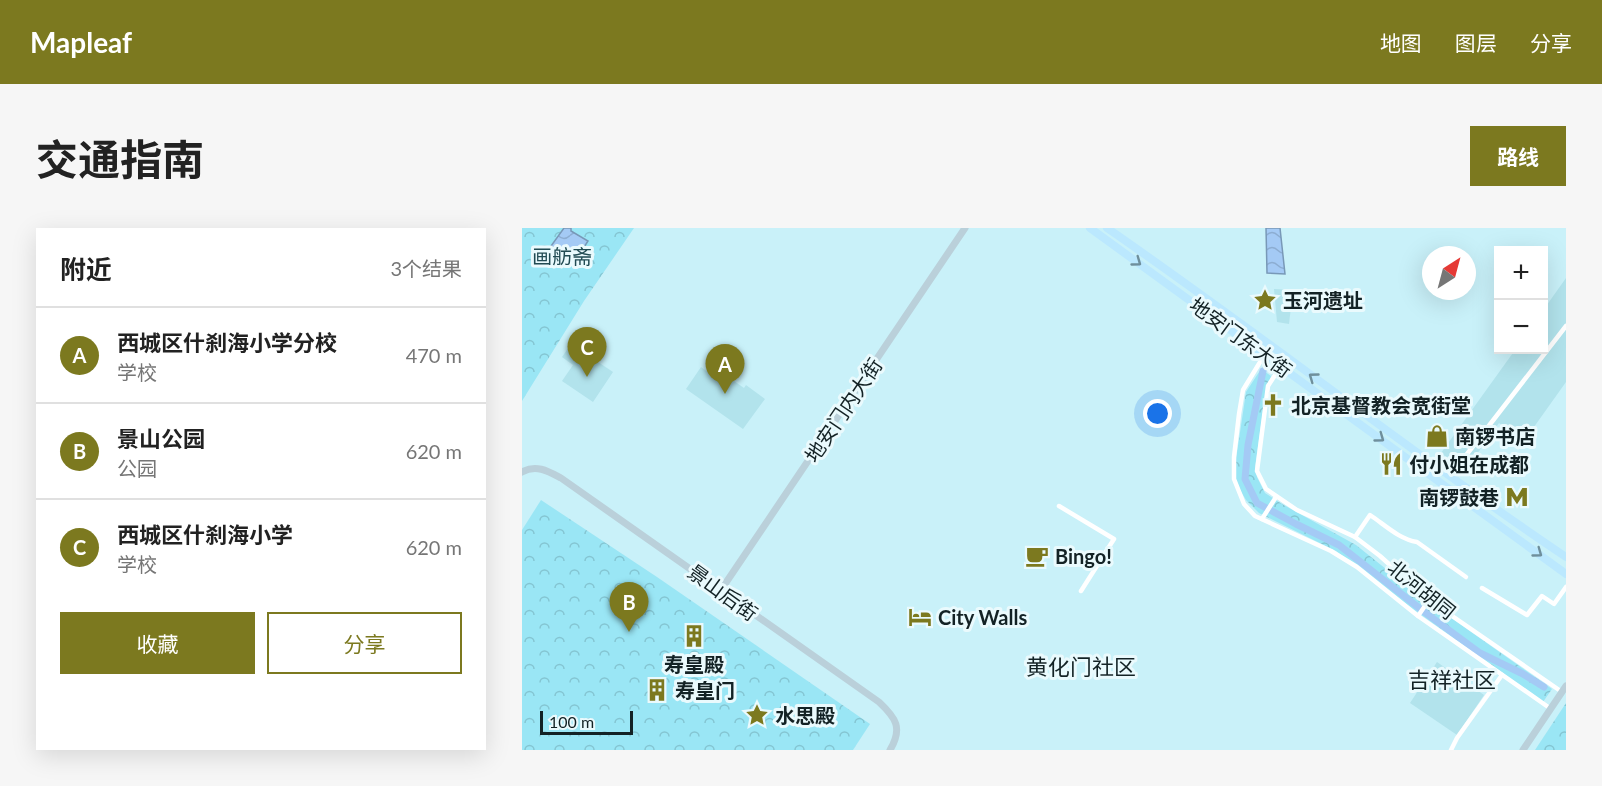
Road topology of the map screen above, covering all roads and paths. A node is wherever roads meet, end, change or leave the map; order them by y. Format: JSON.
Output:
{"nodes":[{"id":1,"x":965,"y":228,"type":"edge"},
{"id":2,"x":1090,"y":228,"type":"edge"},
{"id":3,"x":1107,"y":228,"type":"edge"},
{"id":4,"x":1566,"y":326,"type":"edge"},
{"id":5,"x":1265,"y":354,"type":"junction"},
{"id":6,"x":1281,"y":366,"type":"junction"},
{"id":7,"x":522,"y":472,"type":"edge"},
{"id":8,"x":1448,"y":475,"type":"junction"},
{"id":9,"x":1276,"y":497,"type":"junction"},
{"id":10,"x":1059,"y":506,"type":"dead end"},
{"id":11,"x":1262,"y":519,"type":"junction"},
{"id":12,"x":1355,"y":537,"type":"junction"},
{"id":13,"x":1566,"y":557,"type":"edge"},
{"id":14,"x":1566,"y":574,"type":"edge"},
{"id":15,"x":1466,"y":577,"type":"dead end"},
{"id":16,"x":1566,"y":587,"type":"edge"},
{"id":17,"x":1482,"y":588,"type":"dead end"},
{"id":18,"x":721,"y":590,"type":"junction"},
{"id":19,"x":1081,"y":591,"type":"dead end"},
{"id":20,"x":1429,"y":600,"type":"junction"},
{"id":21,"x":1418,"y":616,"type":"junction"},
{"id":22,"x":1502,"y":675,"type":"junction"},
{"id":23,"x":1564,"y":689,"type":"edge"},
{"id":24,"x":1551,"y":709,"type":"junction"},
{"id":25,"x":890,"y":750,"type":"edge"},
{"id":26,"x":1451,"y":750,"type":"edge"},
{"id":27,"x":1523,"y":750,"type":"edge"}],
"edges":[{"from":1,"to":18,"type":"main road","name":"地安门内大街"},
{"from":2,"to":5,"type":"main road","name":"地安门东大街","one_way":true},
{"from":8,"to":3,"type":"main road","name":"地安门东大街","one_way":true},
{"from":4,"to":8,"type":"street"},
{"from":5,"to":6,"type":"main road","name":"地安门东大街"},
{"from":5,"to":11,"type":"street"},
{"from":6,"to":9,"type":"street"},
{"from":6,"to":14,"type":"main road","name":"地安门东大街","one_way":true},
{"from":7,"to":18,"type":"main road","name":"景山后街"},
{"from":8,"to":13,"type":"main road","name":"地安门东大街"},
{"from":9,"to":11,"type":"street"},
{"from":9,"to":12,"type":"street","name":"北河胡同"},
{"from":10,"to":19,"type":"street"},
{"from":11,"to":21,"type":"street"},
{"from":12,"to":15,"type":"street"},
{"from":12,"to":20,"type":"street","name":"北河胡同"},
{"from":16,"to":17,"type":"street"},
{"from":18,"to":25,"type":"main road","name":"景山后街"},
{"from":20,"to":21,"type":"street"},
{"from":20,"to":23,"type":"street","name":"北河胡同"},
{"from":21,"to":22,"type":"street"},
{"from":22,"to":24,"type":"street"},
{"from":22,"to":26,"type":"street"},
{"from":23,"to":24,"type":"main road"},
{"from":24,"to":27,"type":"main road"}]}
